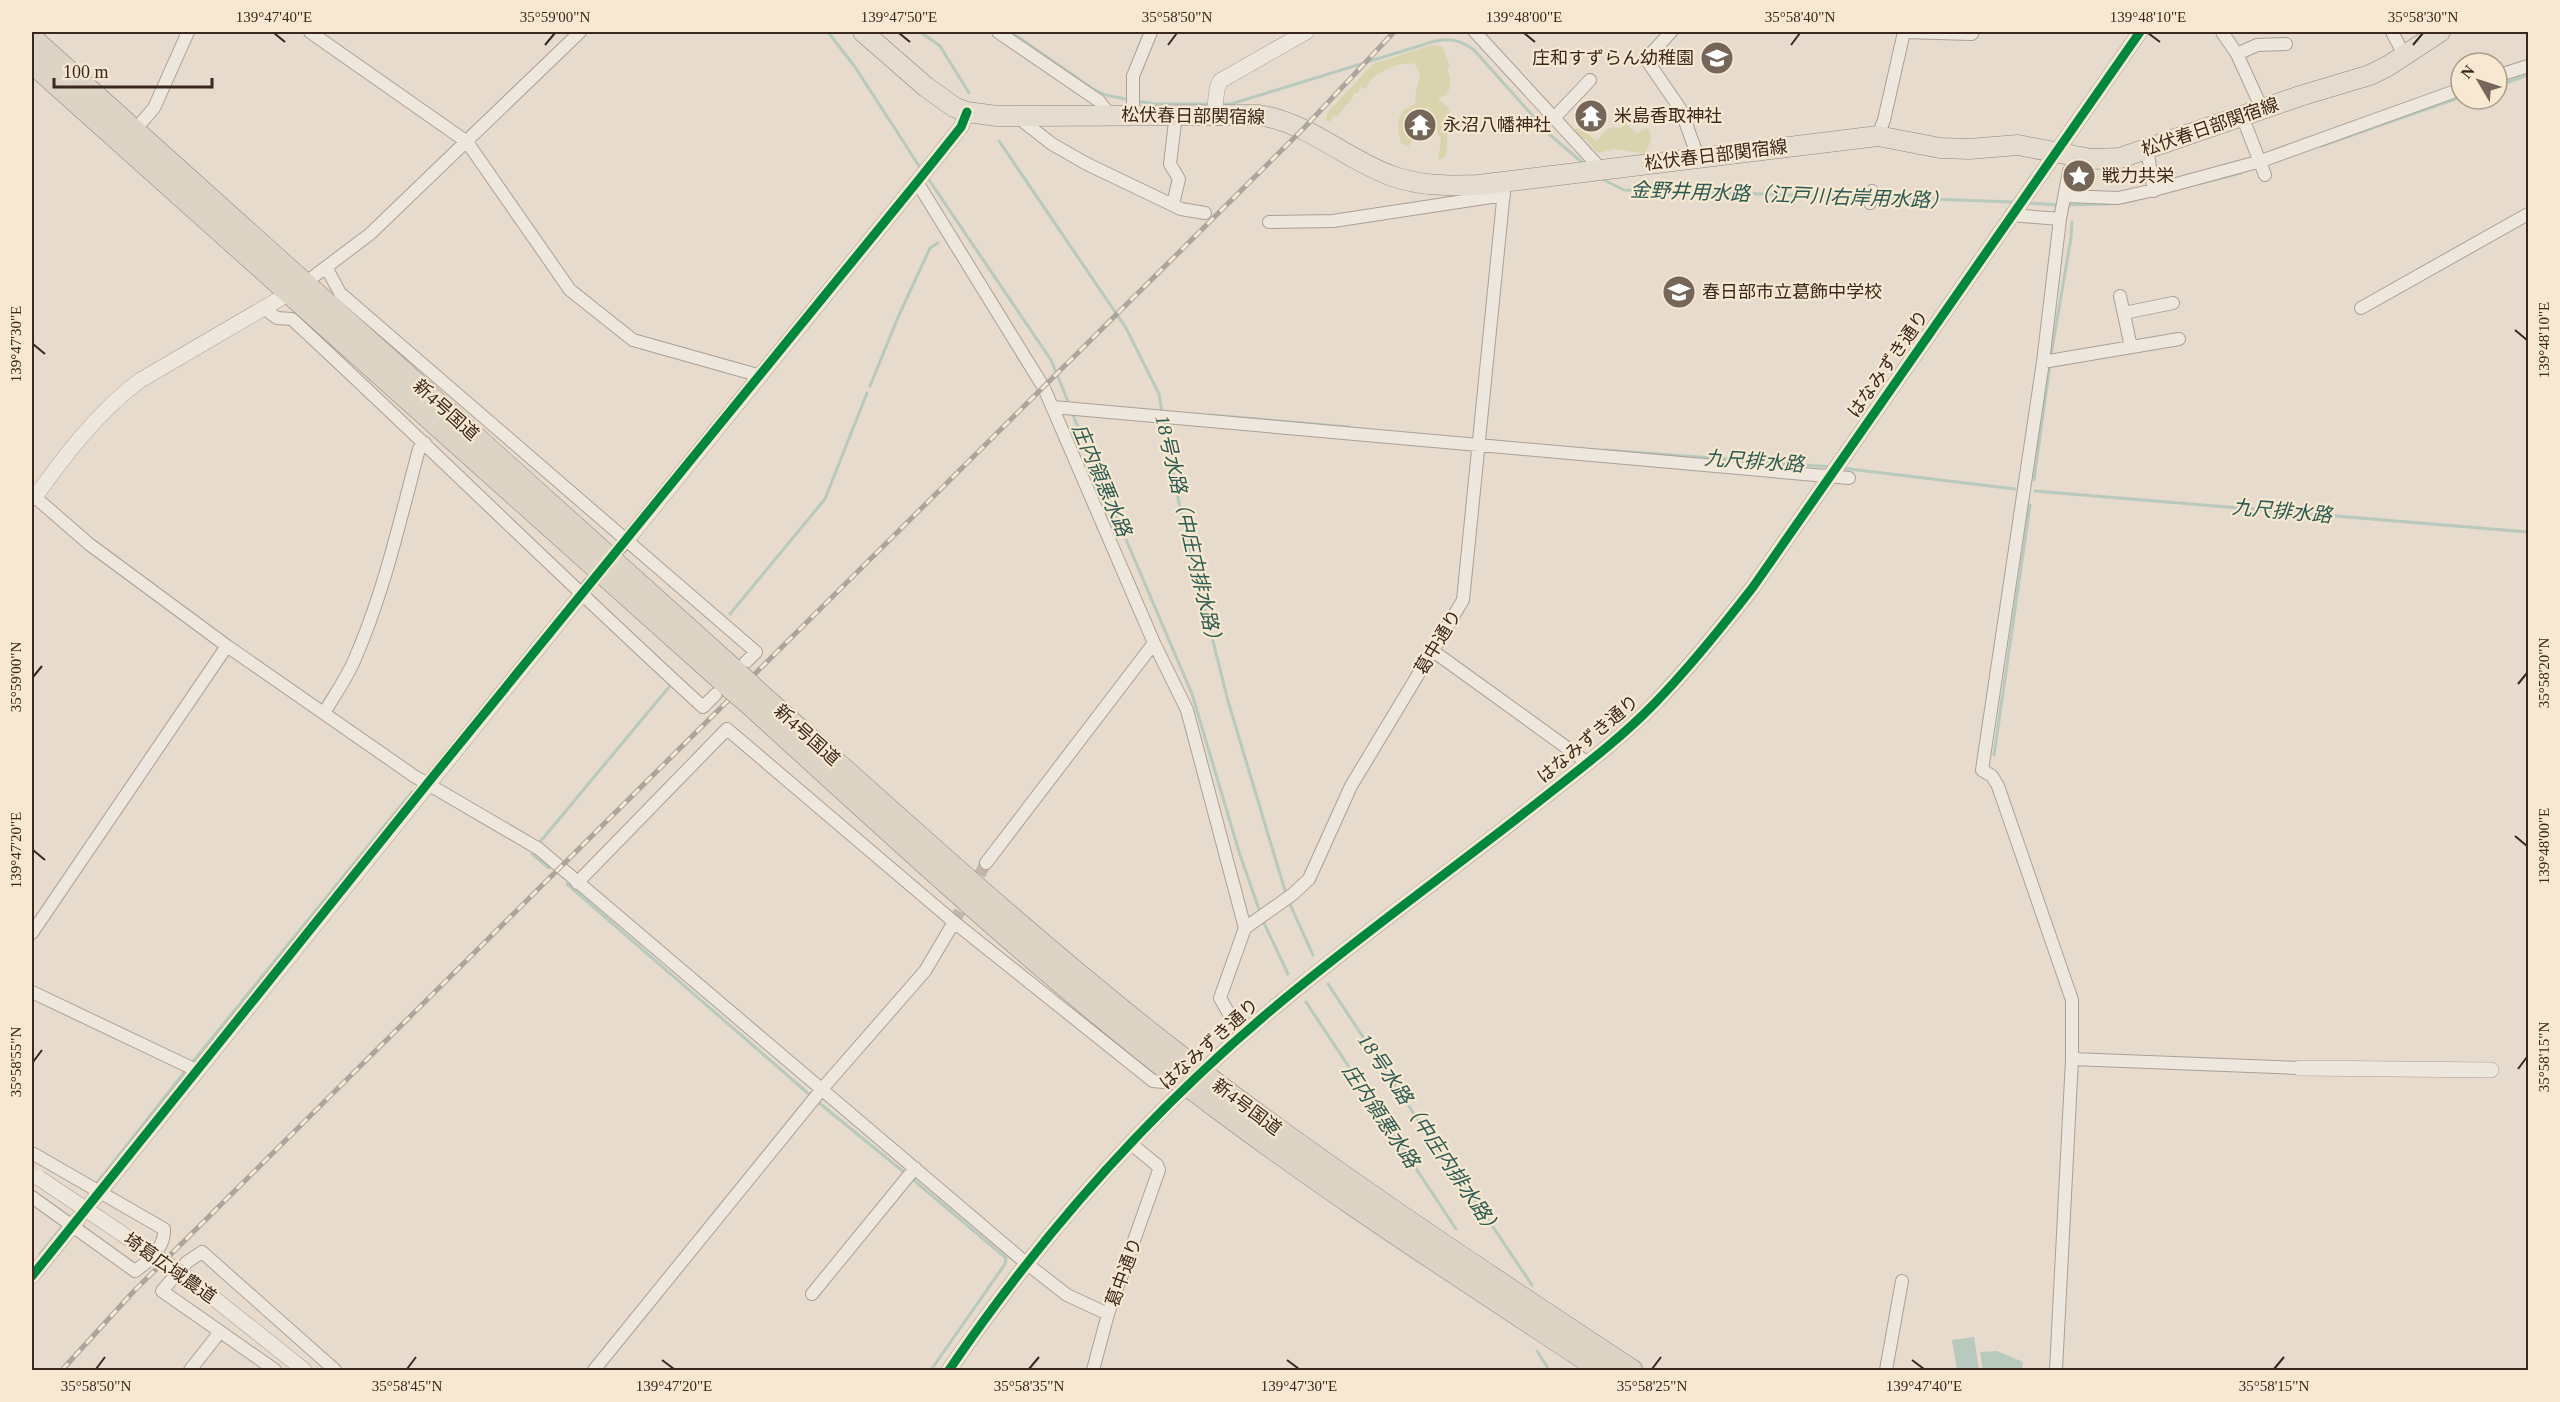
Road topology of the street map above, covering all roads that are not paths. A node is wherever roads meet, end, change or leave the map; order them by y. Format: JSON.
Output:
{"nodes":[{"id":1,"x":188,"y":32,"type":"edge"},
{"id":2,"x":310,"y":32,"type":"edge"},
{"id":3,"x":580,"y":32,"type":"edge"},
{"id":4,"x":863,"y":32,"type":"edge"},
{"id":5,"x":998,"y":32,"type":"edge"},
{"id":6,"x":1151,"y":32,"type":"edge"},
{"id":7,"x":1306,"y":32,"type":"edge"},
{"id":8,"x":1475,"y":32,"type":"edge"},
{"id":9,"x":1671,"y":32,"type":"edge"},
{"id":10,"x":1904,"y":32,"type":"edge"},
{"id":11,"x":1972,"y":32,"type":"edge"},
{"id":12,"x":2140,"y":32,"type":"edge"},
{"id":13,"x":2222,"y":32,"type":"edge"},
{"id":14,"x":2392,"y":32,"type":"edge"},
{"id":15,"x":2440,"y":32,"type":"edge"},
{"id":16,"x":32,"y":38,"type":"edge"},
{"id":17,"x":2286,"y":44,"type":"dead end"},
{"id":18,"x":2237,"y":54,"type":"junction"},
{"id":19,"x":2404,"y":55,"type":"junction"},
{"id":20,"x":32,"y":63,"type":"edge"},
{"id":21,"x":2529,"y":66,"type":"edge"},
{"id":22,"x":2509,"y":72,"type":"edge"},
{"id":23,"x":1590,"y":80,"type":"dead end"},
{"id":24,"x":2449,"y":94,"type":"edge"},
{"id":25,"x":2262,"y":109,"type":"junction"},
{"id":26,"x":967,"y":112,"type":"junction"},
{"id":27,"x":1109,"y":114,"type":"junction"},
{"id":28,"x":1133,"y":114,"type":"junction"},
{"id":29,"x":1176,"y":114,"type":"junction"},
{"id":30,"x":1214,"y":115,"type":"junction"},
{"id":31,"x":1016,"y":116,"type":"junction"},
{"id":32,"x":2242,"y":116,"type":"junction"},
{"id":33,"x":1554,"y":118,"type":"junction"},
{"id":34,"x":134,"y":131,"type":"junction"},
{"id":35,"x":1878,"y":136,"type":"junction"},
{"id":36,"x":467,"y":142,"type":"junction"},
{"id":37,"x":2146,"y":149,"type":"junction"},
{"id":38,"x":2056,"y":151,"type":"junction"},
{"id":39,"x":1698,"y":157,"type":"junction"},
{"id":40,"x":2263,"y":167,"type":"junction"},
{"id":41,"x":1601,"y":169,"type":"junction"},
{"id":42,"x":2069,"y":171,"type":"dead end"},
{"id":43,"x":917,"y":182,"type":"junction"},
{"id":44,"x":1504,"y":188,"type":"junction"},
{"id":45,"x":2154,"y":190,"type":"junction"},
{"id":46,"x":1173,"y":204,"type":"junction"},
{"id":47,"x":2063,"y":205,"type":"junction"},
{"id":48,"x":1205,"y":213,"type":"dead end"},
{"id":49,"x":2529,"y":214,"type":"edge"},
{"id":50,"x":2012,"y":215,"type":"junction"},
{"id":51,"x":1269,"y":222,"type":"dead end"},
{"id":52,"x":326,"y":267,"type":"junction"},
{"id":53,"x":297,"y":289,"type":"junction"},
{"id":54,"x":2120,"y":296,"type":"dead end"},
{"id":55,"x":2173,"y":303,"type":"dead end"},
{"id":56,"x":2361,"y":308,"type":"dead end"},
{"id":57,"x":265,"y":309,"type":"junction"},
{"id":58,"x":2124,"y":313,"type":"junction"},
{"id":59,"x":2180,"y":339,"type":"dead end"},
{"id":60,"x":2131,"y":347,"type":"junction"},
{"id":61,"x":2043,"y":362,"type":"junction"},
{"id":62,"x":756,"y":375,"type":"junction"},
{"id":63,"x":1058,"y":407,"type":"junction"},
{"id":64,"x":425,"y":443,"type":"junction"},
{"id":65,"x":1480,"y":446,"type":"junction"},
{"id":66,"x":1834,"y":471,"type":"junction"},
{"id":67,"x":1849,"y":478,"type":"dead end"},
{"id":68,"x":33,"y":497,"type":"edge"},
{"id":69,"x":623,"y":545,"type":"junction"},
{"id":70,"x":585,"y":589,"type":"junction"},
{"id":71,"x":1154,"y":643,"type":"junction"},
{"id":72,"x":227,"y":646,"type":"junction"},
{"id":73,"x":1433,"y":651,"type":"junction"},
{"id":74,"x":732,"y":679,"type":"junction"},
{"id":75,"x":324,"y":713,"type":"junction"},
{"id":76,"x":1588,"y":763,"type":"junction"},
{"id":77,"x":427,"y":784,"type":"junction"},
{"id":78,"x":986,"y":862,"type":"tunnel mouth"},
{"id":79,"x":577,"y":883,"type":"junction"},
{"id":80,"x":954,"y":922,"type":"junction"},
{"id":81,"x":1245,"y":928,"type":"junction"},
{"id":82,"x":32,"y":933,"type":"edge"},
{"id":83,"x":32,"y":992,"type":"edge"},
{"id":84,"x":1247,"y":1032,"type":"junction"},
{"id":85,"x":2072,"y":1059,"type":"junction"},
{"id":86,"x":2300,"y":1068,"type":"joint"},
{"id":87,"x":196,"y":1070,"type":"junction"},
{"id":88,"x":2491,"y":1070,"type":"dead end"},
{"id":89,"x":1194,"y":1078,"type":"junction"},
{"id":90,"x":822,"y":1089,"type":"junction"},
{"id":91,"x":1130,"y":1143,"type":"junction"},
{"id":92,"x":32,"y":1153,"type":"edge"},
{"id":93,"x":915,"y":1168,"type":"junction"},
{"id":94,"x":35,"y":1176,"type":"edge"},
{"id":95,"x":99,"y":1192,"type":"junction"},
{"id":96,"x":32,"y":1197,"type":"edge"},
{"id":97,"x":71,"y":1227,"type":"junction"},
{"id":98,"x":1026,"y":1263,"type":"junction"},
{"id":99,"x":32,"y":1276,"type":"edge"},
{"id":100,"x":1902,"y":1281,"type":"dead end"},
{"id":101,"x":812,"y":1294,"type":"dead end"},
{"id":102,"x":1108,"y":1314,"type":"junction"},
{"id":103,"x":220,"y":1332,"type":"junction"},
{"id":104,"x":258,"y":1366,"type":"edge"},
{"id":105,"x":190,"y":1371,"type":"edge"},
{"id":106,"x":274,"y":1371,"type":"edge"},
{"id":107,"x":304,"y":1371,"type":"edge"},
{"id":108,"x":335,"y":1371,"type":"edge"},
{"id":109,"x":594,"y":1371,"type":"edge"},
{"id":110,"x":949,"y":1371,"type":"edge"},
{"id":111,"x":1093,"y":1371,"type":"edge"},
{"id":112,"x":1601,"y":1371,"type":"edge"},
{"id":113,"x":1632,"y":1371,"type":"edge"},
{"id":114,"x":1887,"y":1371,"type":"edge"},
{"id":115,"x":2056,"y":1371,"type":"edge"}],
"edges":[{"from":1,"to":34,"type":"street"},
{"from":2,"to":36,"type":"street"},
{"from":3,"to":36,"type":"street"},
{"from":4,"to":26,"type":"main road","name":"松伏春日部関宿線"},
{"from":5,"to":27,"type":"street"},
{"from":6,"to":28,"type":"street"},
{"from":7,"to":30,"type":"street"},
{"from":8,"to":33,"type":"street"},
{"from":9,"to":39,"type":"street"},
{"from":10,"to":11,"type":"street"},
{"from":10,"to":35,"type":"street"},
{"from":12,"to":38,"type":"street","name":"はなみずき通り"},
{"from":13,"to":18,"type":"street"},
{"from":14,"to":19,"type":"street"},
{"from":15,"to":19,"type":"main road","name":"松伏春日部関宿線"},
{"from":16,"to":34,"type":"highway","name":"新4号国道"},
{"from":17,"to":18,"type":"street"},
{"from":18,"to":25,"type":"street"},
{"from":19,"to":25,"type":"main road","name":"松伏春日部関宿線"},
{"from":20,"to":53,"type":"highway","name":"新4号国道"},
{"from":21,"to":22,"type":"street"},
{"from":23,"to":33,"type":"street"},
{"from":24,"to":40,"type":"street"},
{"from":25,"to":32,"type":"main road","name":"松伏春日部関宿線"},
{"from":26,"to":31,"type":"main road","name":"松伏春日部関宿線"},
{"from":26,"to":43,"type":"street"},
{"from":27,"to":28,"type":"main road","name":"松伏春日部関宿線"},
{"from":27,"to":31,"type":"main road","name":"松伏春日部関宿線"},
{"from":28,"to":29,"type":"main road","name":"松伏春日部関宿線"},
{"from":29,"to":30,"type":"main road","name":"松伏春日部関宿線"},
{"from":29,"to":46,"type":"street"},
{"from":30,"to":44,"type":"main road","name":"松伏春日部関宿線"},
{"from":31,"to":46,"type":"street"},
{"from":32,"to":37,"type":"main road","name":"松伏春日部関宿線"},
{"from":32,"to":40,"type":"street"},
{"from":33,"to":41,"type":"street"},
{"from":34,"to":53,"type":"highway","name":"新4号国道"},
{"from":35,"to":38,"type":"main road","name":"松伏春日部関宿線"},
{"from":35,"to":39,"type":"main road","name":"松伏春日部関宿線"},
{"from":36,"to":52,"type":"street"},
{"from":36,"to":62,"type":"street"},
{"from":37,"to":38,"type":"main road","name":"松伏春日部関宿線"},
{"from":37,"to":45,"type":"street"},
{"from":38,"to":50,"type":"street","name":"はなみずき通り"},
{"from":39,"to":41,"type":"main road","name":"松伏春日部関宿線"},
{"from":40,"to":45,"type":"street"},
{"from":41,"to":44,"type":"main road","name":"松伏春日部関宿線"},
{"from":42,"to":47,"type":"street"},
{"from":43,"to":62,"type":"street"},
{"from":43,"to":63,"type":"street"},
{"from":44,"to":51,"type":"street"},
{"from":44,"to":65,"type":"street","name":"葛中通り"},
{"from":45,"to":47,"type":"street"},
{"from":46,"to":48,"type":"street"},
{"from":47,"to":50,"type":"street"},
{"from":47,"to":61,"type":"street"},
{"from":49,"to":56,"type":"street"},
{"from":50,"to":66,"type":"street","name":"はなみずき通り"},
{"from":52,"to":53,"type":"street"},
{"from":52,"to":69,"type":"street"},
{"from":53,"to":57,"type":"street"},
{"from":53,"to":74,"type":"highway","name":"新4号国道"},
{"from":54,"to":58,"type":"street"},
{"from":55,"to":58,"type":"street"},
{"from":57,"to":64,"type":"street"},
{"from":57,"to":68,"type":"street"},
{"from":58,"to":60,"type":"street"},
{"from":59,"to":60,"type":"street"},
{"from":60,"to":61,"type":"street"},
{"from":61,"to":85,"type":"street"},
{"from":62,"to":69,"type":"street"},
{"from":63,"to":65,"type":"street"},
{"from":63,"to":71,"type":"street"},
{"from":64,"to":70,"type":"street"},
{"from":64,"to":75,"type":"street"},
{"from":65,"to":66,"type":"street"},
{"from":65,"to":73,"type":"street","name":"葛中通り"},
{"from":66,"to":67,"type":"street"},
{"from":66,"to":76,"type":"street","name":"はなみずき通り"},
{"from":68,"to":72,"type":"street"},
{"from":69,"to":74,"type":"street"},
{"from":70,"to":74,"type":"street"},
{"from":70,"to":77,"type":"street"},
{"from":71,"to":78,"type":"street"},
{"from":71,"to":81,"type":"street"},
{"from":72,"to":75,"type":"street"},
{"from":72,"to":82,"type":"street"},
{"from":73,"to":76,"type":"street"},
{"from":73,"to":81,"type":"street","name":"葛中通り"},
{"from":74,"to":89,"type":"highway","name":"新4号国道","bridge":true},
{"from":75,"to":77,"type":"street"},
{"from":76,"to":84,"type":"street","name":"はなみずき通り"},
{"from":77,"to":79,"type":"street"},
{"from":77,"to":87,"type":"street"},
{"from":79,"to":80,"type":"street"},
{"from":79,"to":90,"type":"street"},
{"from":80,"to":89,"type":"street"},
{"from":80,"to":90,"type":"street"},
{"from":81,"to":84,"type":"street"},
{"from":83,"to":87,"type":"street"},
{"from":84,"to":89,"type":"street","name":"はなみずき通り"},
{"from":85,"to":86,"type":"street"},
{"from":85,"to":115,"type":"street"},
{"from":86,"to":88,"type":"street"},
{"from":87,"to":95,"type":"street"},
{"from":89,"to":91,"type":"street","name":"はなみずき通り"},
{"from":89,"to":112,"type":"highway","name":"新4号国道"},
{"from":89,"to":113,"type":"highway","name":"新4号国道"},
{"from":90,"to":93,"type":"street"},
{"from":90,"to":109,"type":"street"},
{"from":91,"to":98,"type":"street","name":"はなみずき通り"},
{"from":91,"to":102,"type":"street","name":"葛中通り"},
{"from":92,"to":95,"type":"street"},
{"from":93,"to":98,"type":"street"},
{"from":93,"to":101,"type":"street"},
{"from":94,"to":107,"type":"street","name":"埼葛広域農道","bridge":true},
{"from":95,"to":97,"type":"street"},
{"from":95,"to":97,"type":"street"},
{"from":96,"to":97,"type":"street"},
{"from":97,"to":99,"type":"street"},
{"from":98,"to":102,"type":"street"},
{"from":98,"to":110,"type":"street","name":"はなみずき通り"},
{"from":100,"to":114,"type":"street"},
{"from":102,"to":111,"type":"street","name":"葛中通り"},
{"from":103,"to":104,"type":"street"},
{"from":103,"to":105,"type":"street"},
{"from":103,"to":108,"type":"street"},
{"from":104,"to":106,"type":"street"}]}
